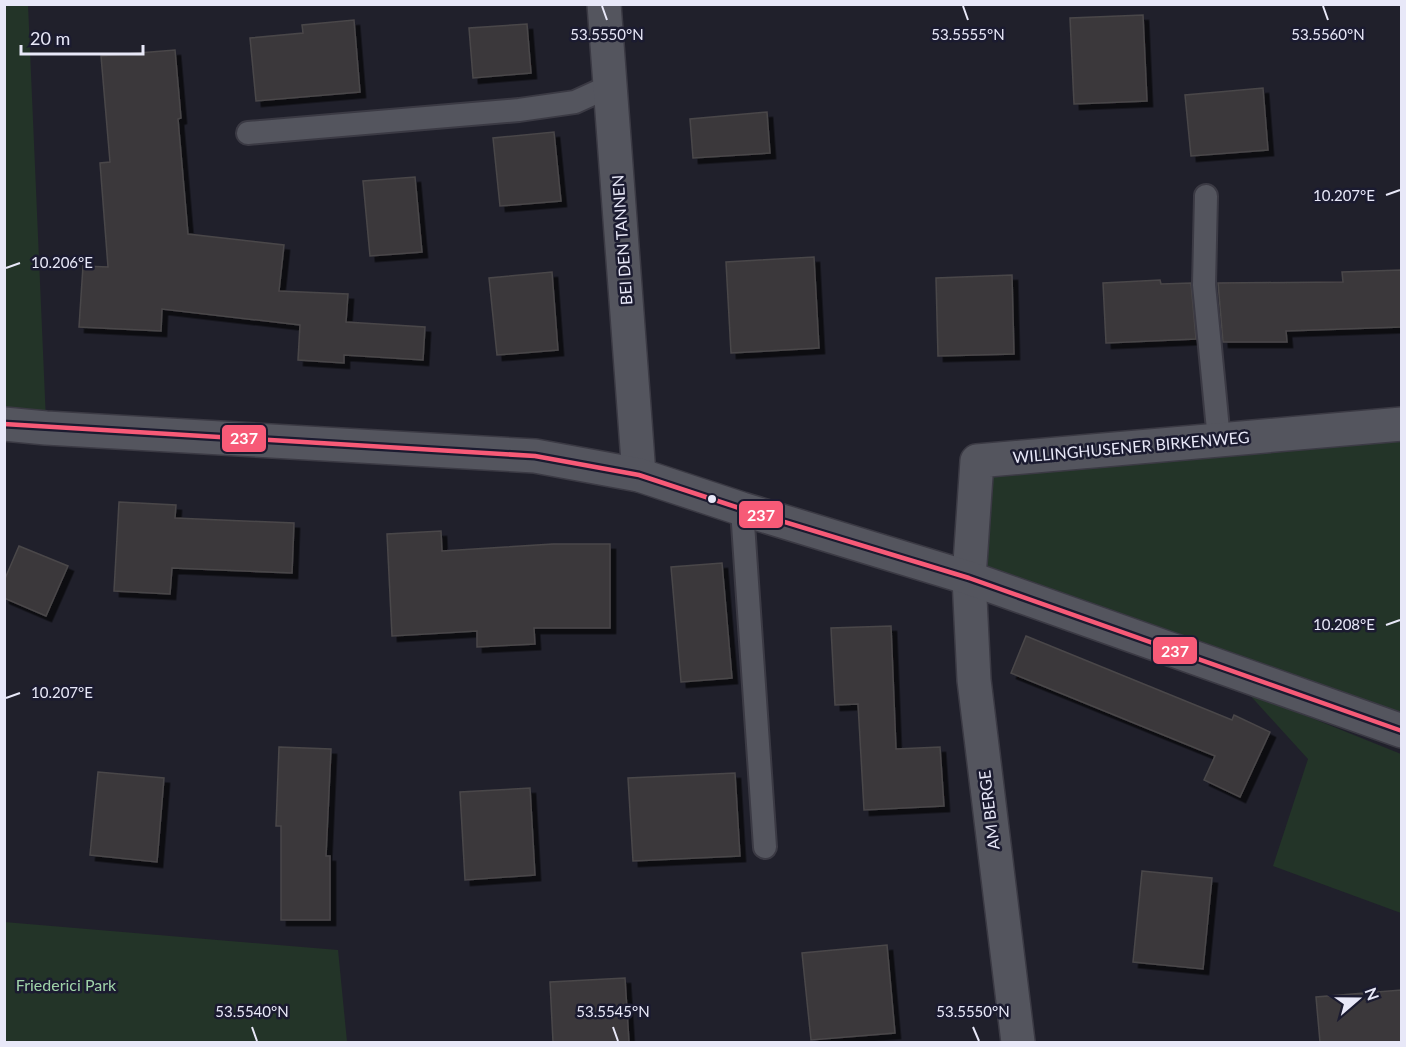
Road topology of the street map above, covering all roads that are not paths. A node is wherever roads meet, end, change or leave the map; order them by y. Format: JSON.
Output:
{"nodes":[{"id":1,"x":604,"y":4,"type":"edge"},
{"id":2,"x":610,"y":86,"type":"junction"},
{"id":3,"x":248,"y":133,"type":"dead end"},
{"id":4,"x":1206,"y":196,"type":"dead end"},
{"id":5,"x":4,"y":424,"type":"edge"},
{"id":6,"x":1401,"y":424,"type":"edge"},
{"id":7,"x":1219,"y":440,"type":"junction"},
{"id":8,"x":639,"y":475,"type":"junction"},
{"id":9,"x":742,"y":509,"type":"junction"},
{"id":10,"x":969,"y":578,"type":"junction"},
{"id":11,"x":1401,"y":731,"type":"edge"},
{"id":12,"x":765,"y":847,"type":"dead end"},
{"id":13,"x":1018,"y":1042,"type":"edge"}],
"edges":[{"from":1,"to":2,"type":"street","name":"BEI DEN TANNEN"},
{"from":2,"to":3,"type":"lane"},
{"from":2,"to":8,"type":"street","name":"BEI DEN TANNEN"},
{"from":4,"to":7,"type":"lane"},
{"from":5,"to":8,"type":"street"},
{"from":6,"to":7,"type":"street","name":"WILLINGHUSENER BIRKENWEG"},
{"from":7,"to":10,"type":"street","name":"WILLINGHUSENER BIRKENWEG"},
{"from":8,"to":9,"type":"street"},
{"from":9,"to":10,"type":"street"},
{"from":9,"to":12,"type":"lane"},
{"from":10,"to":11,"type":"street"},
{"from":10,"to":13,"type":"street","name":"AM BERGE"}]}
